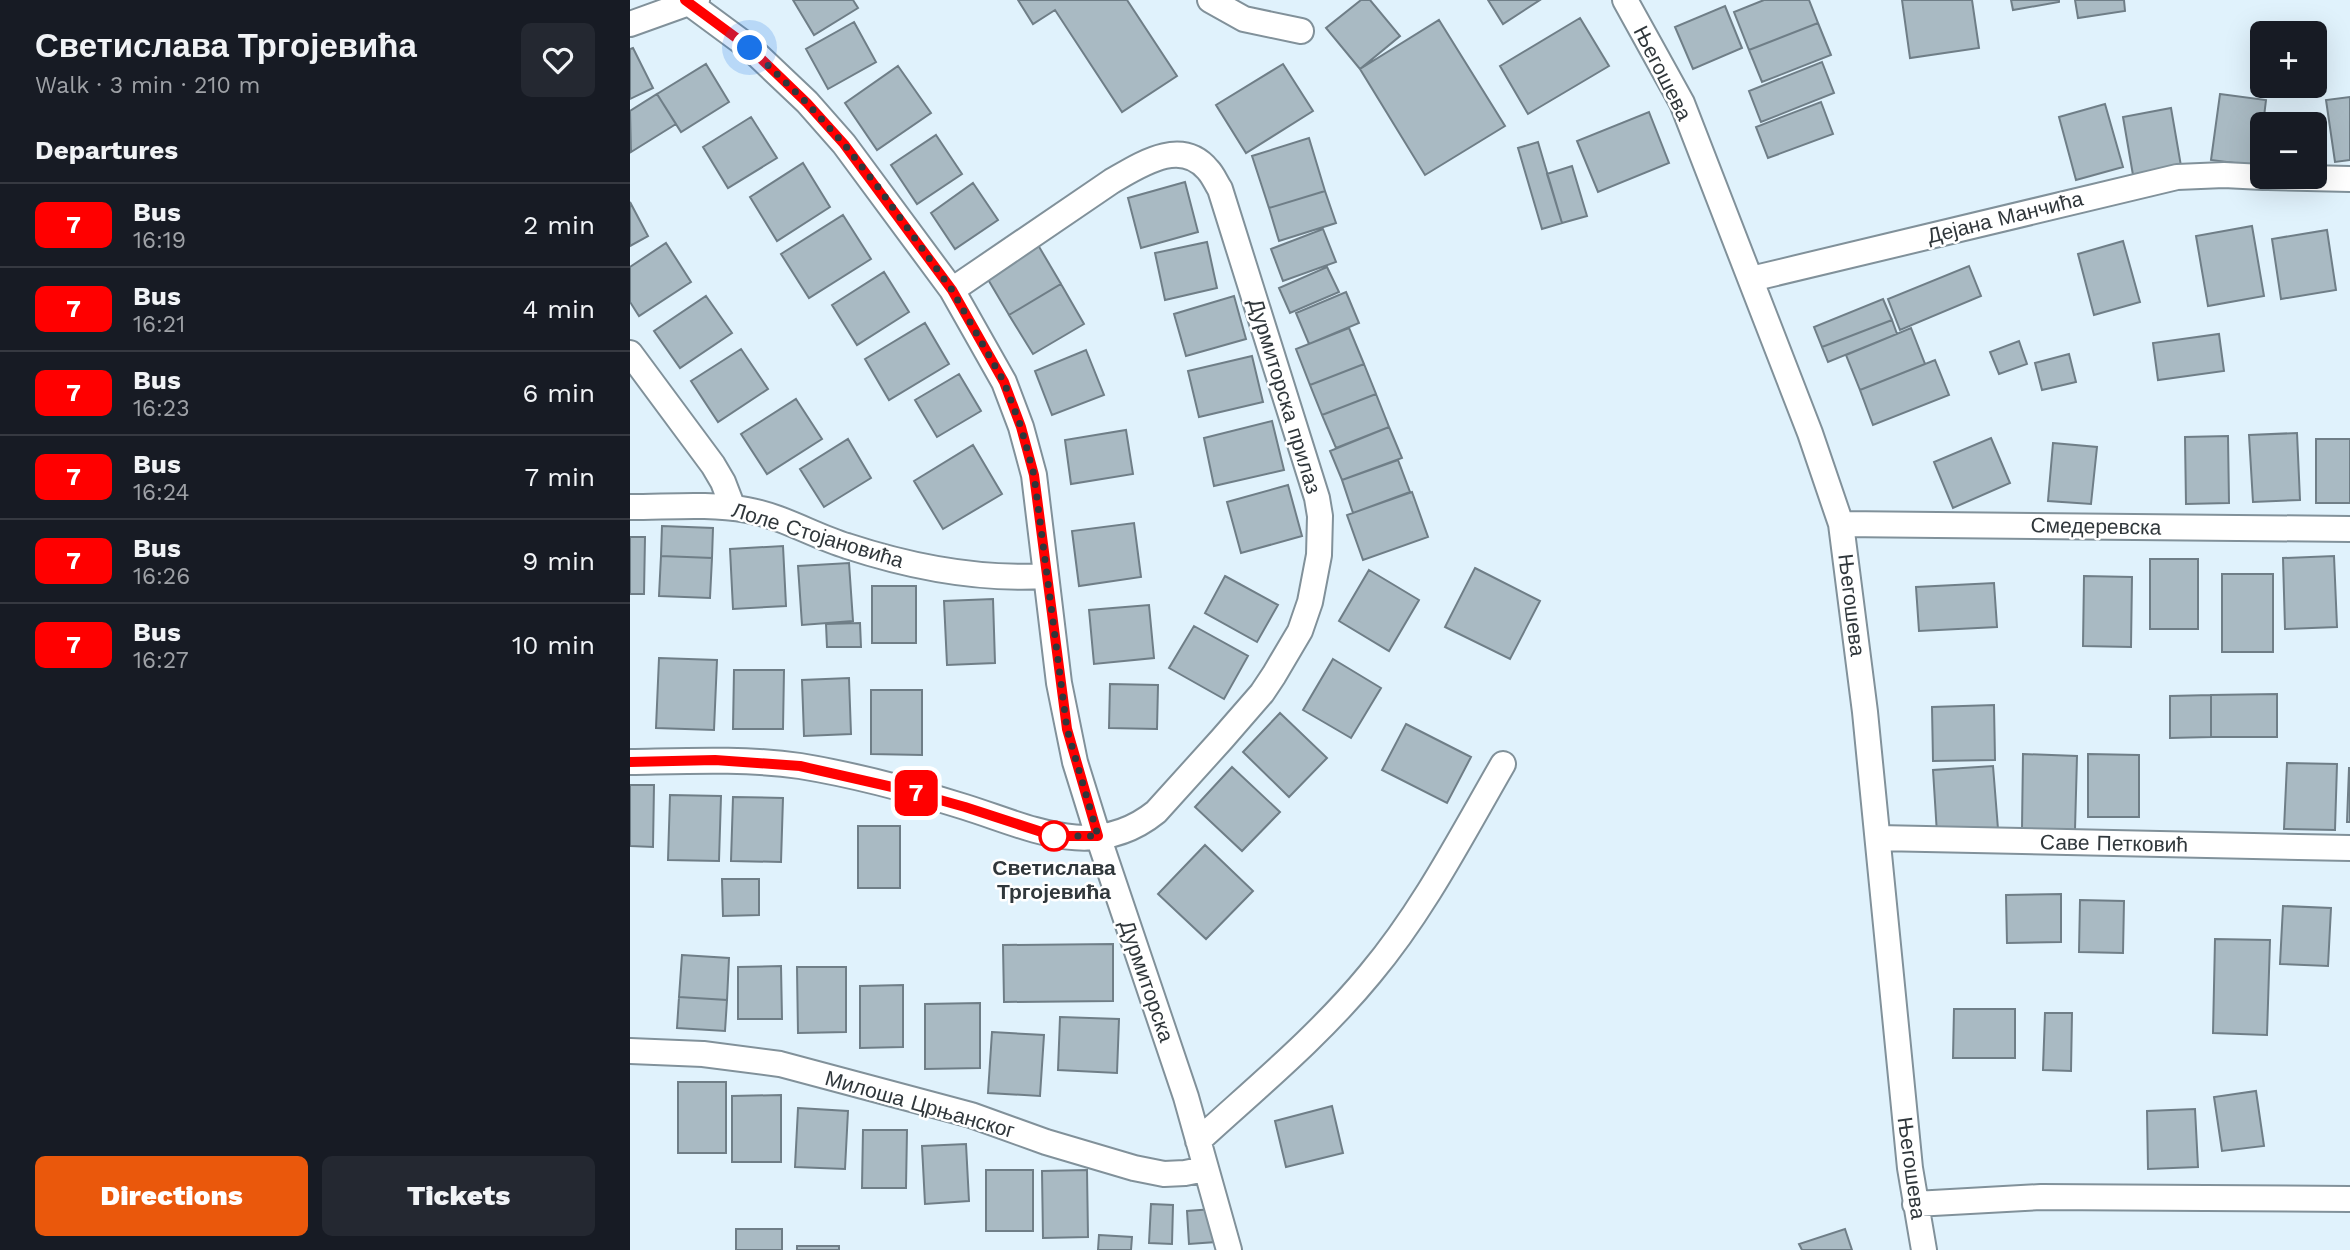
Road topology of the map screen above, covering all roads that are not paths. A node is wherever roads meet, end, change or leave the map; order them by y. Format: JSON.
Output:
{"nodes":[{"id":1,"x":1210,"y":0,"type":"edge"},
{"id":2,"x":1625,"y":0,"type":"edge"},
{"id":3,"x":691,"y":1,"type":"edge"},
{"id":4,"x":630,"y":24,"type":"edge"},
{"id":5,"x":1301,"y":31,"type":"dead end"},
{"id":6,"x":2250,"y":176,"type":"edge"},
{"id":7,"x":2327,"y":178,"type":"edge"},
{"id":8,"x":2350,"y":178,"type":"edge"},
{"id":9,"x":1751,"y":279,"type":"junction"},
{"id":10,"x":952,"y":290,"type":"junction"},
{"id":11,"x":630,"y":353,"type":"edge"},
{"id":12,"x":630,"y":507,"type":"edge"},
{"id":13,"x":733,"y":508,"type":"junction"},
{"id":14,"x":1841,"y":524,"type":"junction"},
{"id":15,"x":2350,"y":529,"type":"edge"},
{"id":16,"x":1046,"y":576,"type":"junction"},
{"id":17,"x":630,"y":762,"type":"edge"},
{"id":18,"x":1503,"y":764,"type":"dead end"},
{"id":19,"x":1098,"y":836,"type":"junction"},
{"id":20,"x":1878,"y":838,"type":"junction"},
{"id":21,"x":2350,"y":848,"type":"edge"},
{"id":22,"x":630,"y":1051,"type":"edge"},
{"id":23,"x":1198,"y":1141,"type":"junction"},
{"id":24,"x":1205,"y":1170,"type":"junction"},
{"id":25,"x":2350,"y":1199,"type":"edge"},
{"id":26,"x":1915,"y":1204,"type":"junction"},
{"id":27,"x":1229,"y":1250,"type":"edge"},
{"id":28,"x":1924,"y":1250,"type":"edge"}],
"edges":[{"from":1,"to":5,"type":"street"},
{"from":2,"to":9,"type":"street","name":"Његошева"},
{"from":3,"to":4,"type":"street"},
{"from":3,"to":10,"type":"street","name":"Дурмиторска"},
{"from":6,"to":9,"type":"street","name":"Дејана Манчића"},
{"from":7,"to":8,"type":"street","name":"Дејана Манчића"},
{"from":9,"to":14,"type":"street","name":"Његошева"},
{"from":10,"to":16,"type":"street","name":"Дурмиторска"},
{"from":10,"to":19,"type":"street","name":"Дурмиторска прилаз"},
{"from":11,"to":13,"type":"street"},
{"from":12,"to":13,"type":"street","name":"Лоле Стојановића"},
{"from":13,"to":16,"type":"street","name":"Лоле Стојановића"},
{"from":14,"to":15,"type":"street","name":"Смедеревска"},
{"from":14,"to":20,"type":"street","name":"Његошева"},
{"from":16,"to":19,"type":"street","name":"Дурмиторска"},
{"from":17,"to":19,"type":"street"},
{"from":18,"to":23,"type":"street"},
{"from":19,"to":23,"type":"street","name":"Дурмиторска"},
{"from":20,"to":21,"type":"street","name":"Саве Петковић"},
{"from":20,"to":26,"type":"street","name":"Његошева"},
{"from":22,"to":24,"type":"street","name":"Милоша Црњанског"},
{"from":23,"to":24,"type":"street","name":"Дурмиторска"},
{"from":24,"to":27,"type":"street","name":"Дурмиторска"},
{"from":25,"to":26,"type":"street"},
{"from":26,"to":28,"type":"street","name":"Његошева"}]}
